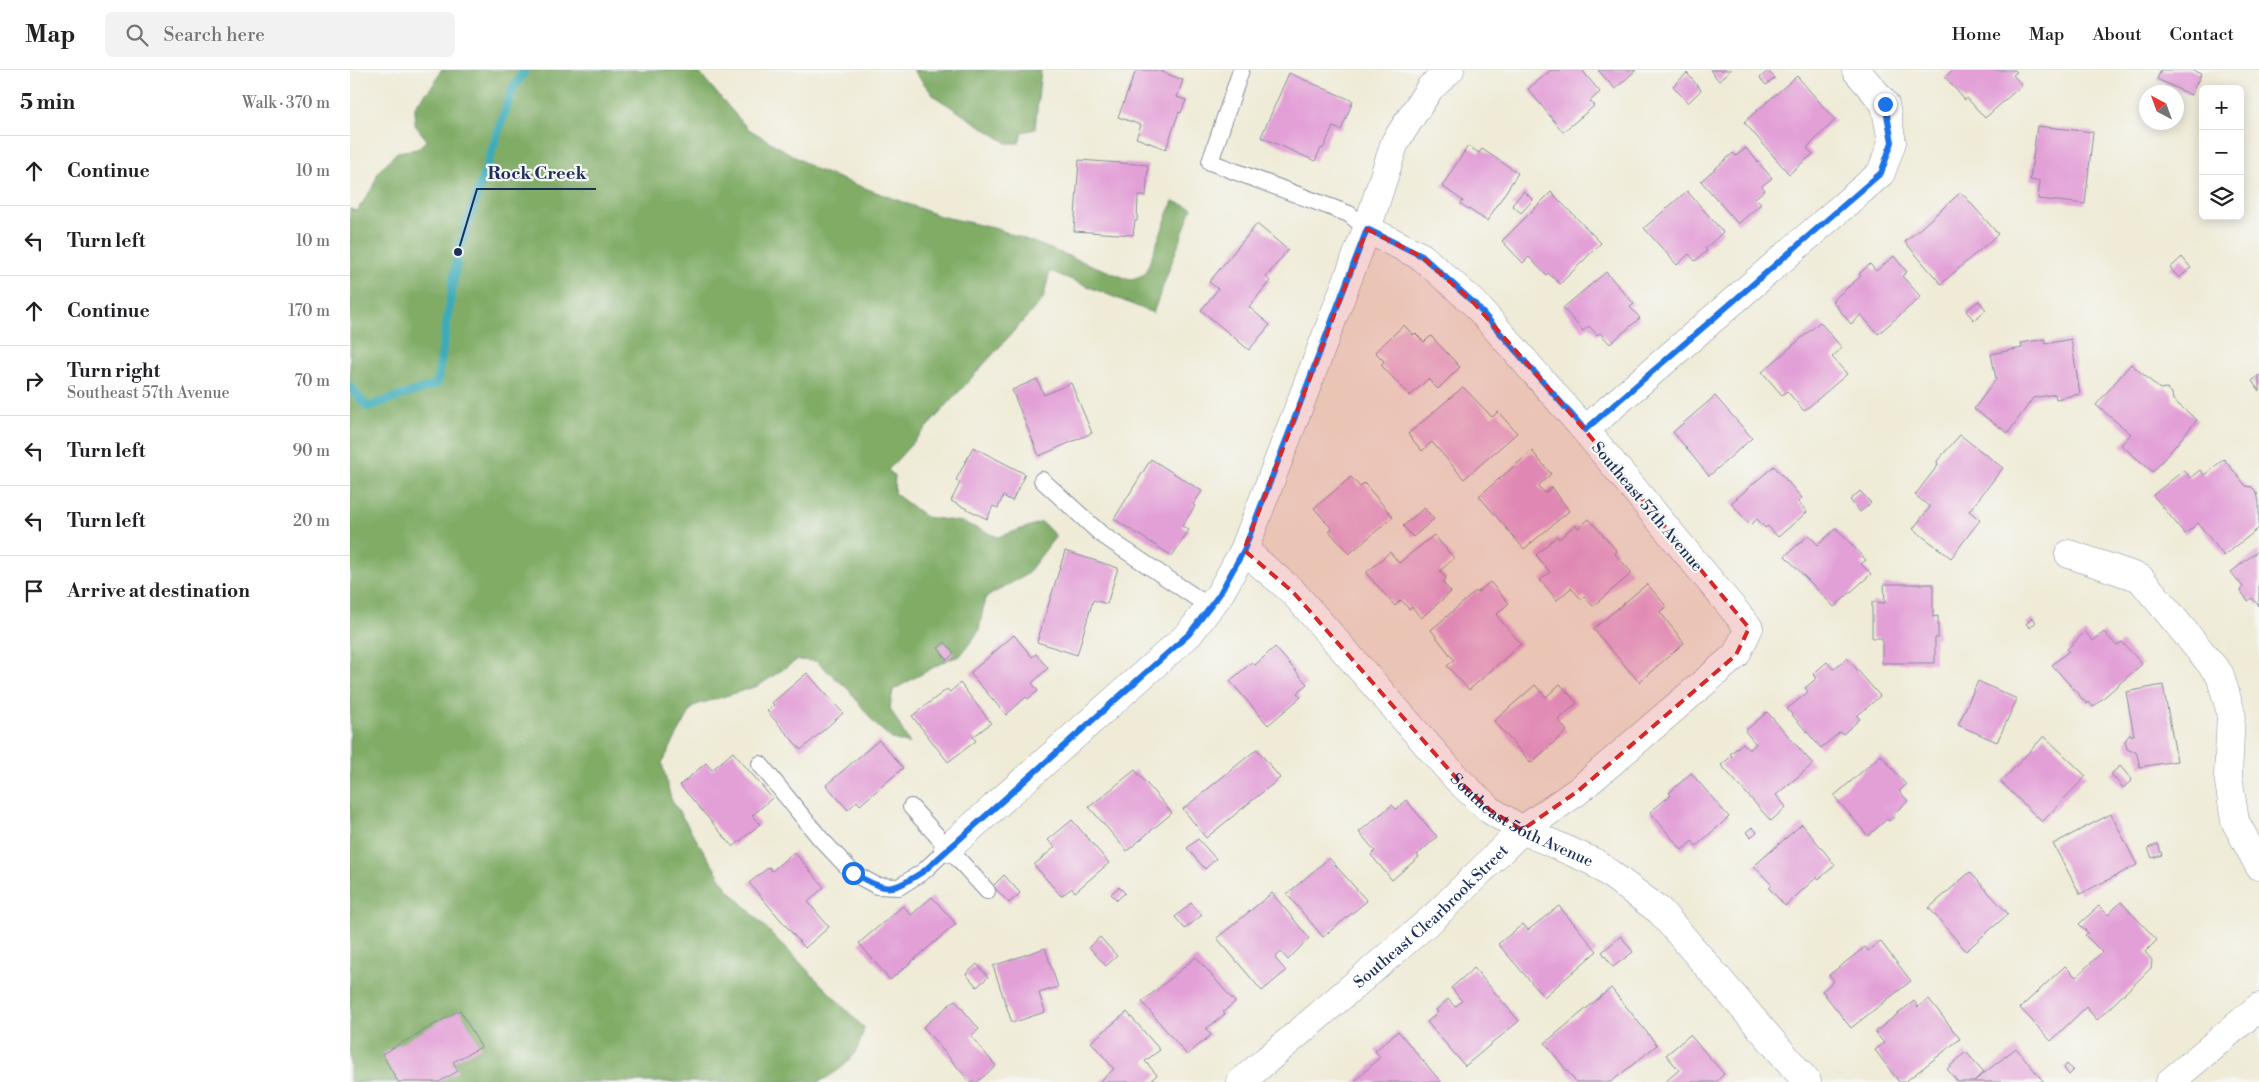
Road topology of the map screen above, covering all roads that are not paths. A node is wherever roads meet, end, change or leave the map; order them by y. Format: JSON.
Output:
{"nodes":[{"id":1,"x":1241,"y":70,"type":"edge"},
{"id":2,"x":1450,"y":70,"type":"edge"},
{"id":3,"x":1856,"y":70,"type":"edge"},
{"id":4,"x":1367,"y":229,"type":"junction"},
{"id":5,"x":1585,"y":430,"type":"junction"},
{"id":6,"x":1042,"y":480,"type":"dead end"},
{"id":7,"x":1244,"y":550,"type":"junction"},
{"id":8,"x":2069,"y":554,"type":"dead end"},
{"id":9,"x":1210,"y":607,"type":"junction"},
{"id":10,"x":1749,"y":628,"type":"joint"},
{"id":11,"x":760,"y":764,"type":"dead end"},
{"id":12,"x":911,"y":807,"type":"dead end"},
{"id":13,"x":1522,"y":830,"type":"junction"},
{"id":14,"x":948,"y":848,"type":"junction"},
{"id":15,"x":2259,"y":866,"type":"edge"},
{"id":16,"x":988,"y":891,"type":"dead end"},
{"id":17,"x":2259,"y":1007,"type":"edge"},
{"id":18,"x":1241,"y":1082,"type":"edge"},
{"id":19,"x":1807,"y":1082,"type":"edge"},
{"id":20,"x":2170,"y":1082,"type":"edge"}],
"edges":[{"from":1,"to":4,"type":"lane"},
{"from":2,"to":4,"type":"street"},
{"from":3,"to":5,"type":"street"},
{"from":4,"to":5,"type":"street","name":"Southeast 57th Avenue"},
{"from":4,"to":7,"type":"street"},
{"from":5,"to":10,"type":"street","name":"Southeast 57th Avenue"},
{"from":6,"to":9,"type":"lane"},
{"from":7,"to":9,"type":"street"},
{"from":7,"to":13,"type":"street","name":"Southeast 56th Avenue"},
{"from":8,"to":15,"type":"street"},
{"from":9,"to":14,"type":"street"},
{"from":10,"to":13,"type":"street","name":"Southeast Clearbrook Street"},
{"from":11,"to":14,"type":"lane"},
{"from":12,"to":14,"type":"lane"},
{"from":13,"to":18,"type":"street","name":"Southeast Clearbrook Street"},
{"from":13,"to":19,"type":"street","name":"Southeast 56th Avenue"},
{"from":14,"to":16,"type":"lane"},
{"from":17,"to":20,"type":"street"}]}
